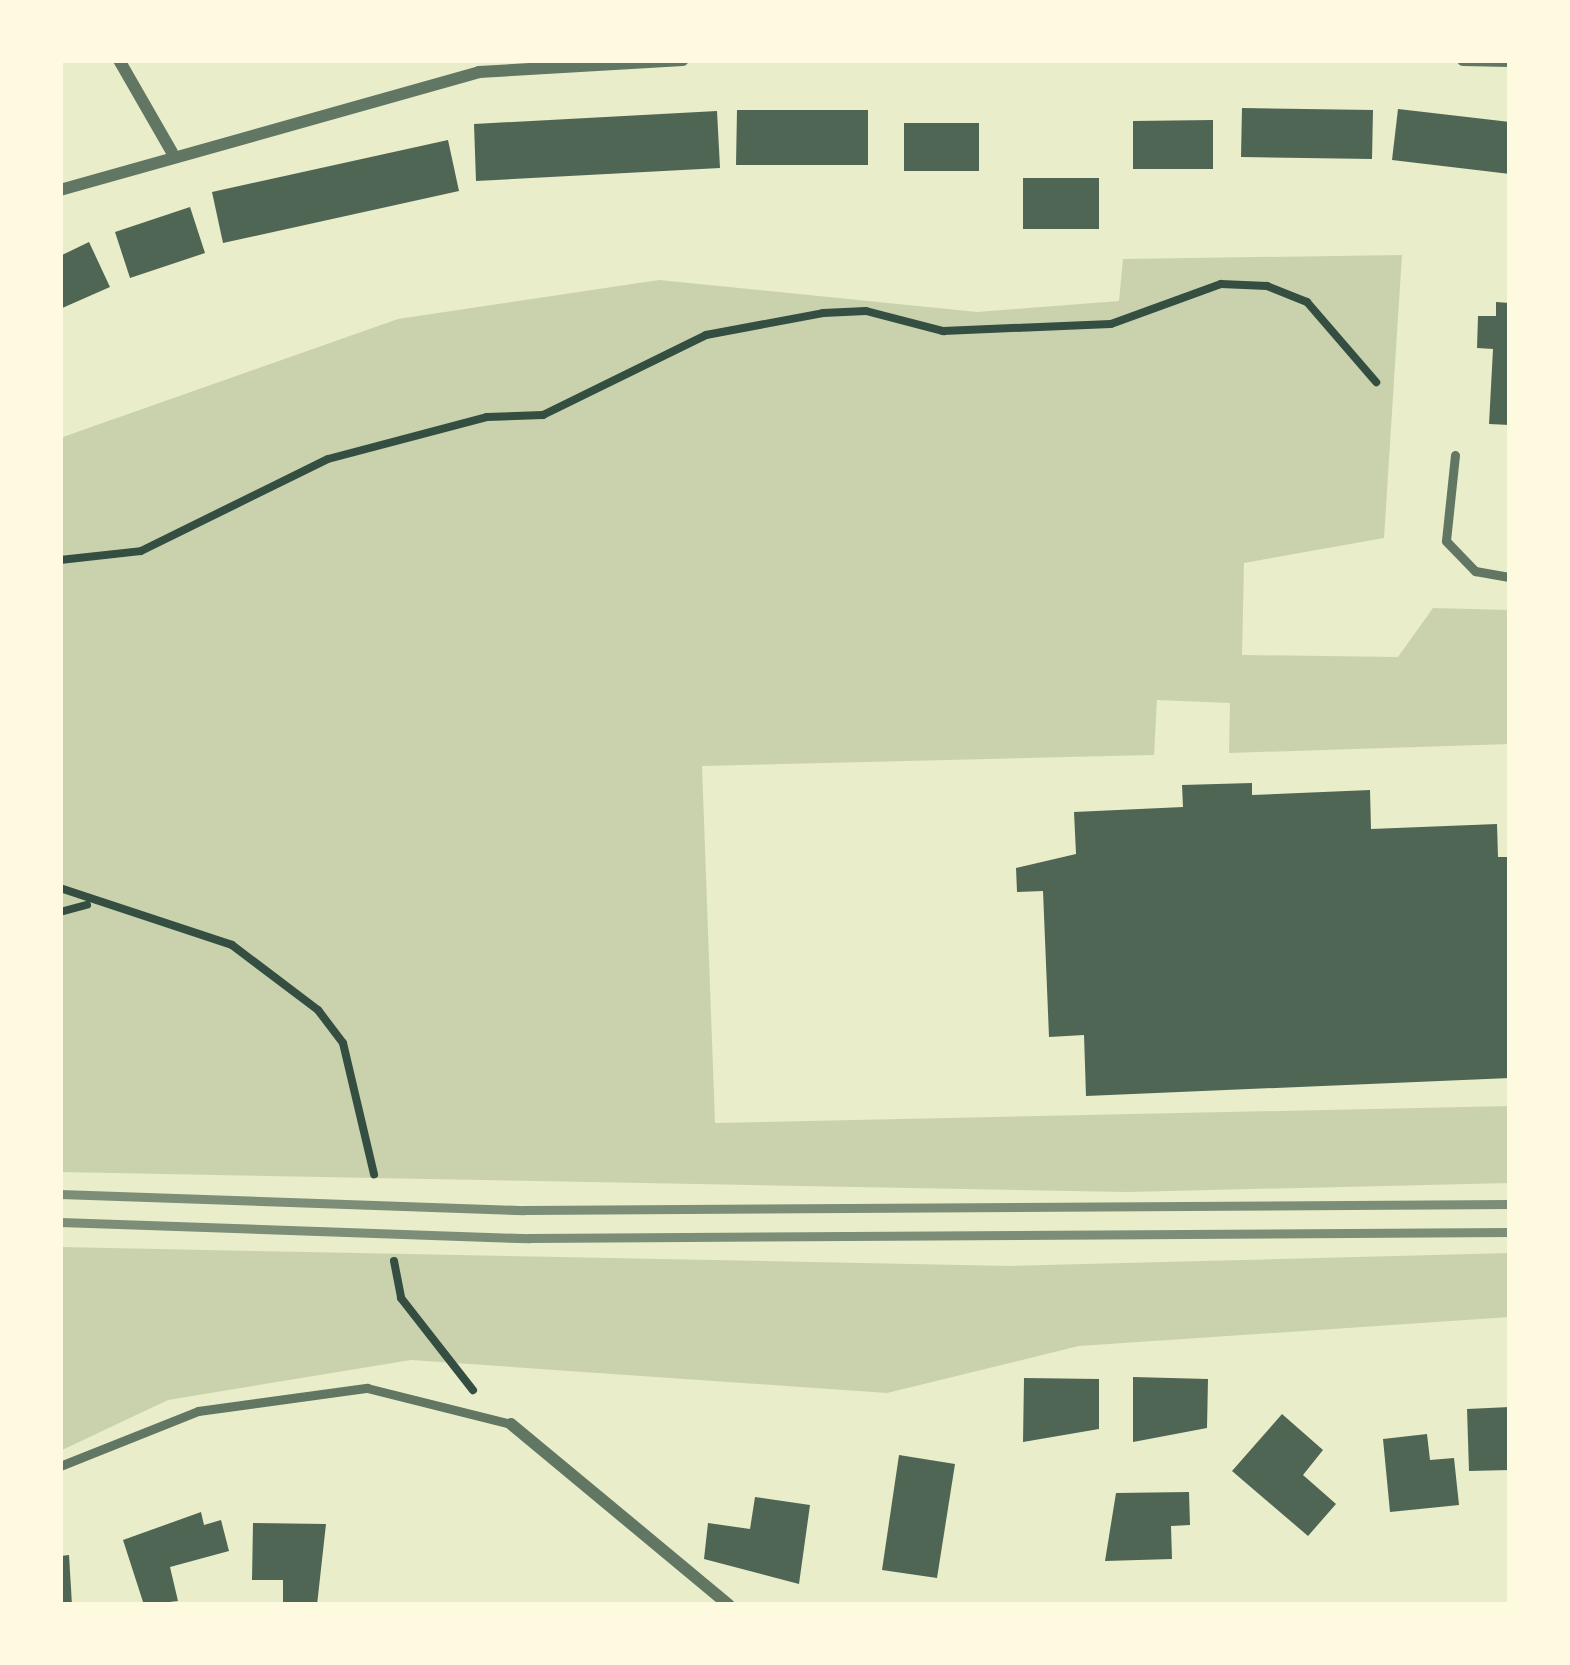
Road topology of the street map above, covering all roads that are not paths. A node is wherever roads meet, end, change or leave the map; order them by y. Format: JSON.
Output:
{"nodes":[{"id":1,"x":119,"y":60,"type":"edge"},
{"id":2,"x":683,"y":60,"type":"edge"},
{"id":3,"x":1463,"y":60,"type":"edge"},
{"id":4,"x":1510,"y":61,"type":"edge"},
{"id":5,"x":172,"y":152,"type":"junction"},
{"id":6,"x":60,"y":190,"type":"edge"},
{"id":7,"x":1455,"y":455,"type":"dead end"},
{"id":8,"x":1510,"y":577,"type":"edge"},
{"id":9,"x":511,"y":1424,"type":"joint"},
{"id":10,"x":60,"y":1466,"type":"edge"},
{"id":11,"x":729,"y":1605,"type":"edge"}],
"edges":[{"from":1,"to":5,"type":"street"},
{"from":2,"to":5,"type":"street"},
{"from":3,"to":4,"type":"street"},
{"from":5,"to":6,"type":"street"},
{"from":7,"to":8,"type":"lane"},
{"from":9,"to":10,"type":"lane"},
{"from":9,"to":11,"type":"street"}]}
